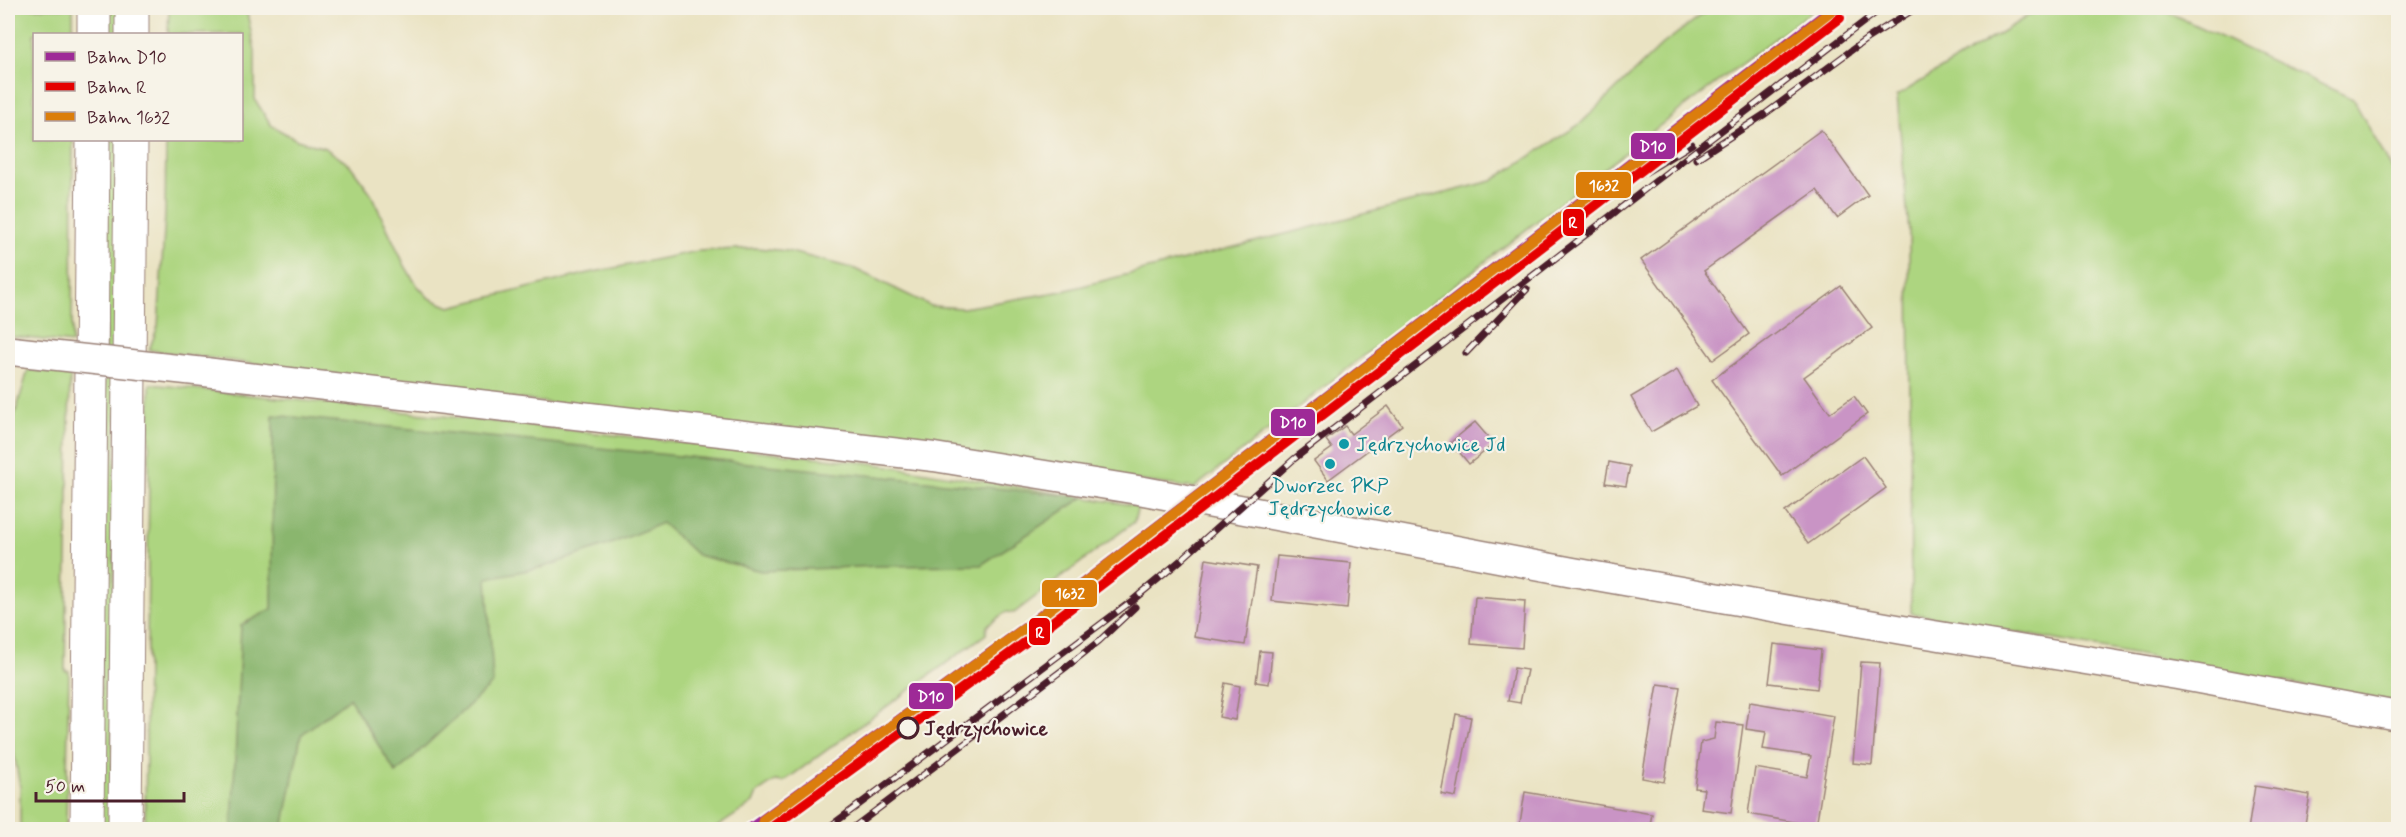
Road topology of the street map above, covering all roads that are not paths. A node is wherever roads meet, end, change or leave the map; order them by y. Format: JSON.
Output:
{"nodes":[{"id":1,"x":94,"y":8,"type":"edge"},
{"id":2,"x":132,"y":8,"type":"edge"},
{"id":3,"x":94,"y":33,"type":"edge"},
{"id":4,"x":132,"y":33,"type":"edge"},
{"id":5,"x":93,"y":141,"type":"edge"},
{"id":6,"x":131,"y":141,"type":"edge"},
{"id":7,"x":10,"y":350,"type":"edge"},
{"id":8,"x":2398,"y":716,"type":"edge"},
{"id":9,"x":87,"y":830,"type":"edge"},
{"id":10,"x":125,"y":830,"type":"edge"}],
"edges":[{"from":1,"to":3,"type":"highway"},
{"from":2,"to":4,"type":"highway"},
{"from":5,"to":9,"type":"highway"},
{"from":6,"to":10,"type":"highway"},
{"from":7,"to":8,"type":"street","bridge":true}]}
